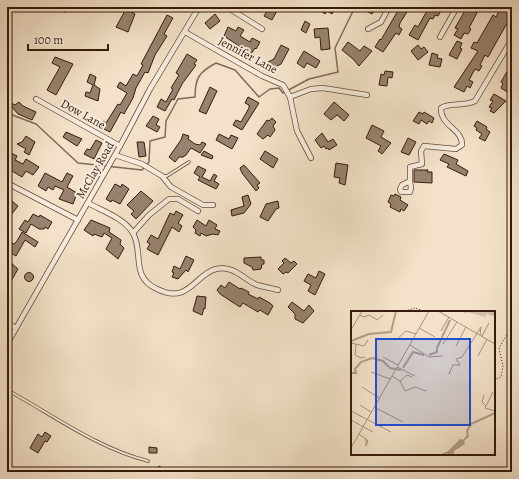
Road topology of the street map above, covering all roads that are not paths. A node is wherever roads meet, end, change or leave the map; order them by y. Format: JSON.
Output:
{"nodes":[{"id":1,"x":199,"y":7,"type":"edge"},
{"id":2,"x":226,"y":7,"type":"edge"},
{"id":3,"x":389,"y":7,"type":"edge"},
{"id":4,"x":457,"y":7,"type":"edge"},
{"id":5,"x":262,"y":29,"type":"dead end"},
{"id":6,"x":368,"y":29,"type":"dead end"},
{"id":7,"x":185,"y":32,"type":"junction"},
{"id":8,"x":440,"y":37,"type":"dead end"},
{"id":9,"x":512,"y":40,"type":"edge"},
{"id":10,"x":367,"y":95,"type":"dead end"},
{"id":11,"x":289,"y":96,"type":"junction"},
{"id":12,"x":36,"y":100,"type":"dead end"},
{"id":13,"x":120,"y":146,"type":"junction"},
{"id":14,"x":116,"y":155,"type":"junction"},
{"id":15,"x":311,"y":158,"type":"dead end"},
{"id":16,"x":189,"y":162,"type":"dead end"},
{"id":17,"x":162,"y":176,"type":"junction"},
{"id":18,"x":410,"y":181,"type":"dead end"},
{"id":19,"x":7,"y":183,"type":"edge"},
{"id":20,"x":88,"y":203,"type":"junction"},
{"id":21,"x":213,"y":205,"type":"dead end"},
{"id":22,"x":198,"y":211,"type":"dead end"},
{"id":23,"x":78,"y":220,"type":"junction"},
{"id":24,"x":133,"y":233,"type":"junction"},
{"id":25,"x":278,"y":290,"type":"dead end"},
{"id":26,"x":7,"y":323,"type":"edge"},
{"id":27,"x":16,"y":328,"type":"junction"},
{"id":28,"x":7,"y":344,"type":"edge"},
{"id":29,"x":7,"y":390,"type":"edge"},
{"id":30,"x":148,"y":461,"type":"dead end"}],
"edges":[{"from":1,"to":7,"type":"street","name":"McClay Road"},
{"from":2,"to":5,"type":"street"},
{"from":3,"to":6,"type":"street"},
{"from":4,"to":8,"type":"street"},
{"from":7,"to":11,"type":"street","name":"Jennifer Lane"},
{"from":7,"to":13,"type":"street","name":"McClay Road"},
{"from":9,"to":18,"type":"street"},
{"from":10,"to":11,"type":"street"},
{"from":11,"to":15,"type":"street","name":"Jennifer Lane"},
{"from":12,"to":13,"type":"street","name":"Dow Lane"},
{"from":13,"to":14,"type":"street","name":"McClay Road"},
{"from":14,"to":17,"type":"street"},
{"from":14,"to":20,"type":"street","name":"McClay Road"},
{"from":16,"to":17,"type":"lane"},
{"from":17,"to":21,"type":"street"},
{"from":19,"to":23,"type":"street"},
{"from":20,"to":23,"type":"street","name":"McClay Road"},
{"from":20,"to":24,"type":"street"},
{"from":22,"to":24,"type":"street"},
{"from":23,"to":27,"type":"street","name":"McClay Road"},
{"from":24,"to":25,"type":"street"},
{"from":26,"to":27,"type":"street"},
{"from":27,"to":28,"type":"street","name":"McClay Road"},
{"from":29,"to":30,"type":"lane"}]}
